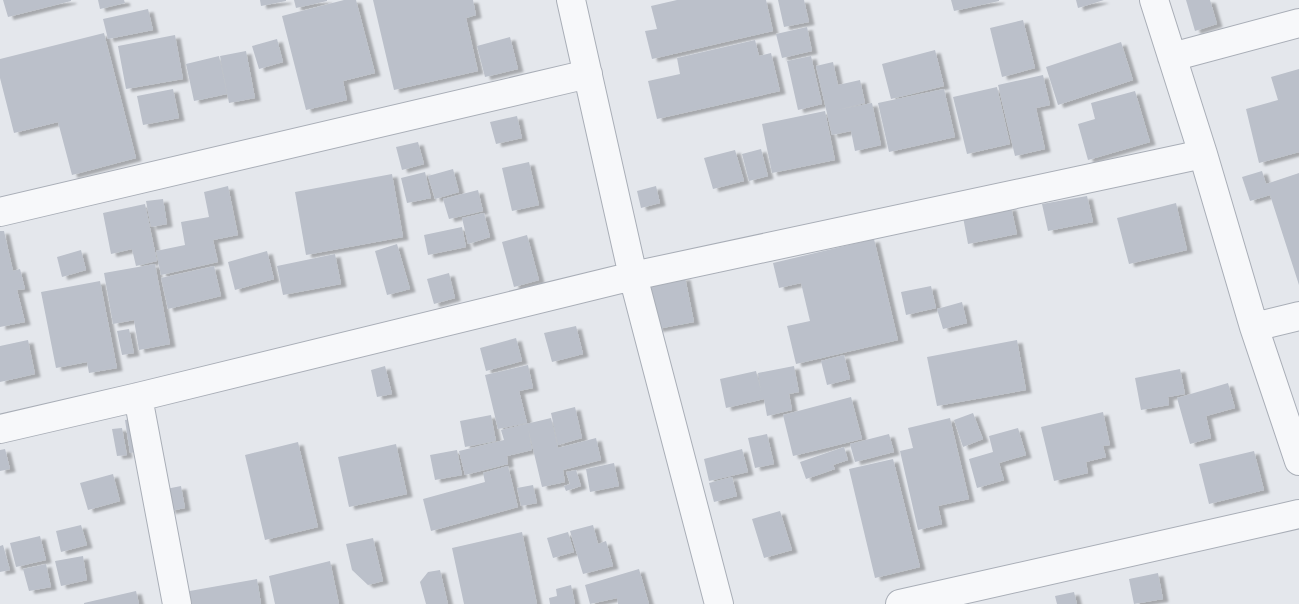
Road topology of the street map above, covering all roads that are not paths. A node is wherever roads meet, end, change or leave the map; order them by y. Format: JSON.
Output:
{"nodes":[{"id":1,"x":571,"y":0,"type":"edge"},
{"id":2,"x":1154,"y":0,"type":"edge"},
{"id":3,"x":1299,"y":22,"type":"edge"},
{"id":4,"x":1172,"y":57,"type":"junction"},
{"id":5,"x":588,"y":74,"type":"junction"},
{"id":6,"x":1203,"y":154,"type":"junction"},
{"id":7,"x":0,"y":212,"type":"edge"},
{"id":8,"x":633,"y":276,"type":"junction"},
{"id":9,"x":1299,"y":316,"type":"edge"},
{"id":10,"x":1254,"y":327,"type":"junction"},
{"id":11,"x":138,"y":397,"type":"junction"},
{"id":12,"x":0,"y":429,"type":"edge"},
{"id":13,"x":1299,"y":461,"type":"edge"},
{"id":14,"x":1299,"y":514,"type":"edge"},
{"id":15,"x":177,"y":604,"type":"edge"},
{"id":16,"x":719,"y":604,"type":"edge"},
{"id":17,"x":900,"y":604,"type":"edge"}],
"edges":[{"from":1,"to":5,"type":"street"},
{"from":2,"to":4,"type":"street"},
{"from":3,"to":4,"type":"street"},
{"from":4,"to":6,"type":"street"},
{"from":5,"to":7,"type":"street"},
{"from":5,"to":8,"type":"street"},
{"from":6,"to":8,"type":"street"},
{"from":6,"to":10,"type":"street"},
{"from":8,"to":11,"type":"street"},
{"from":8,"to":16,"type":"street"},
{"from":9,"to":10,"type":"street"},
{"from":10,"to":13,"type":"street"},
{"from":11,"to":12,"type":"street"},
{"from":11,"to":15,"type":"street"},
{"from":14,"to":17,"type":"street"}]}
